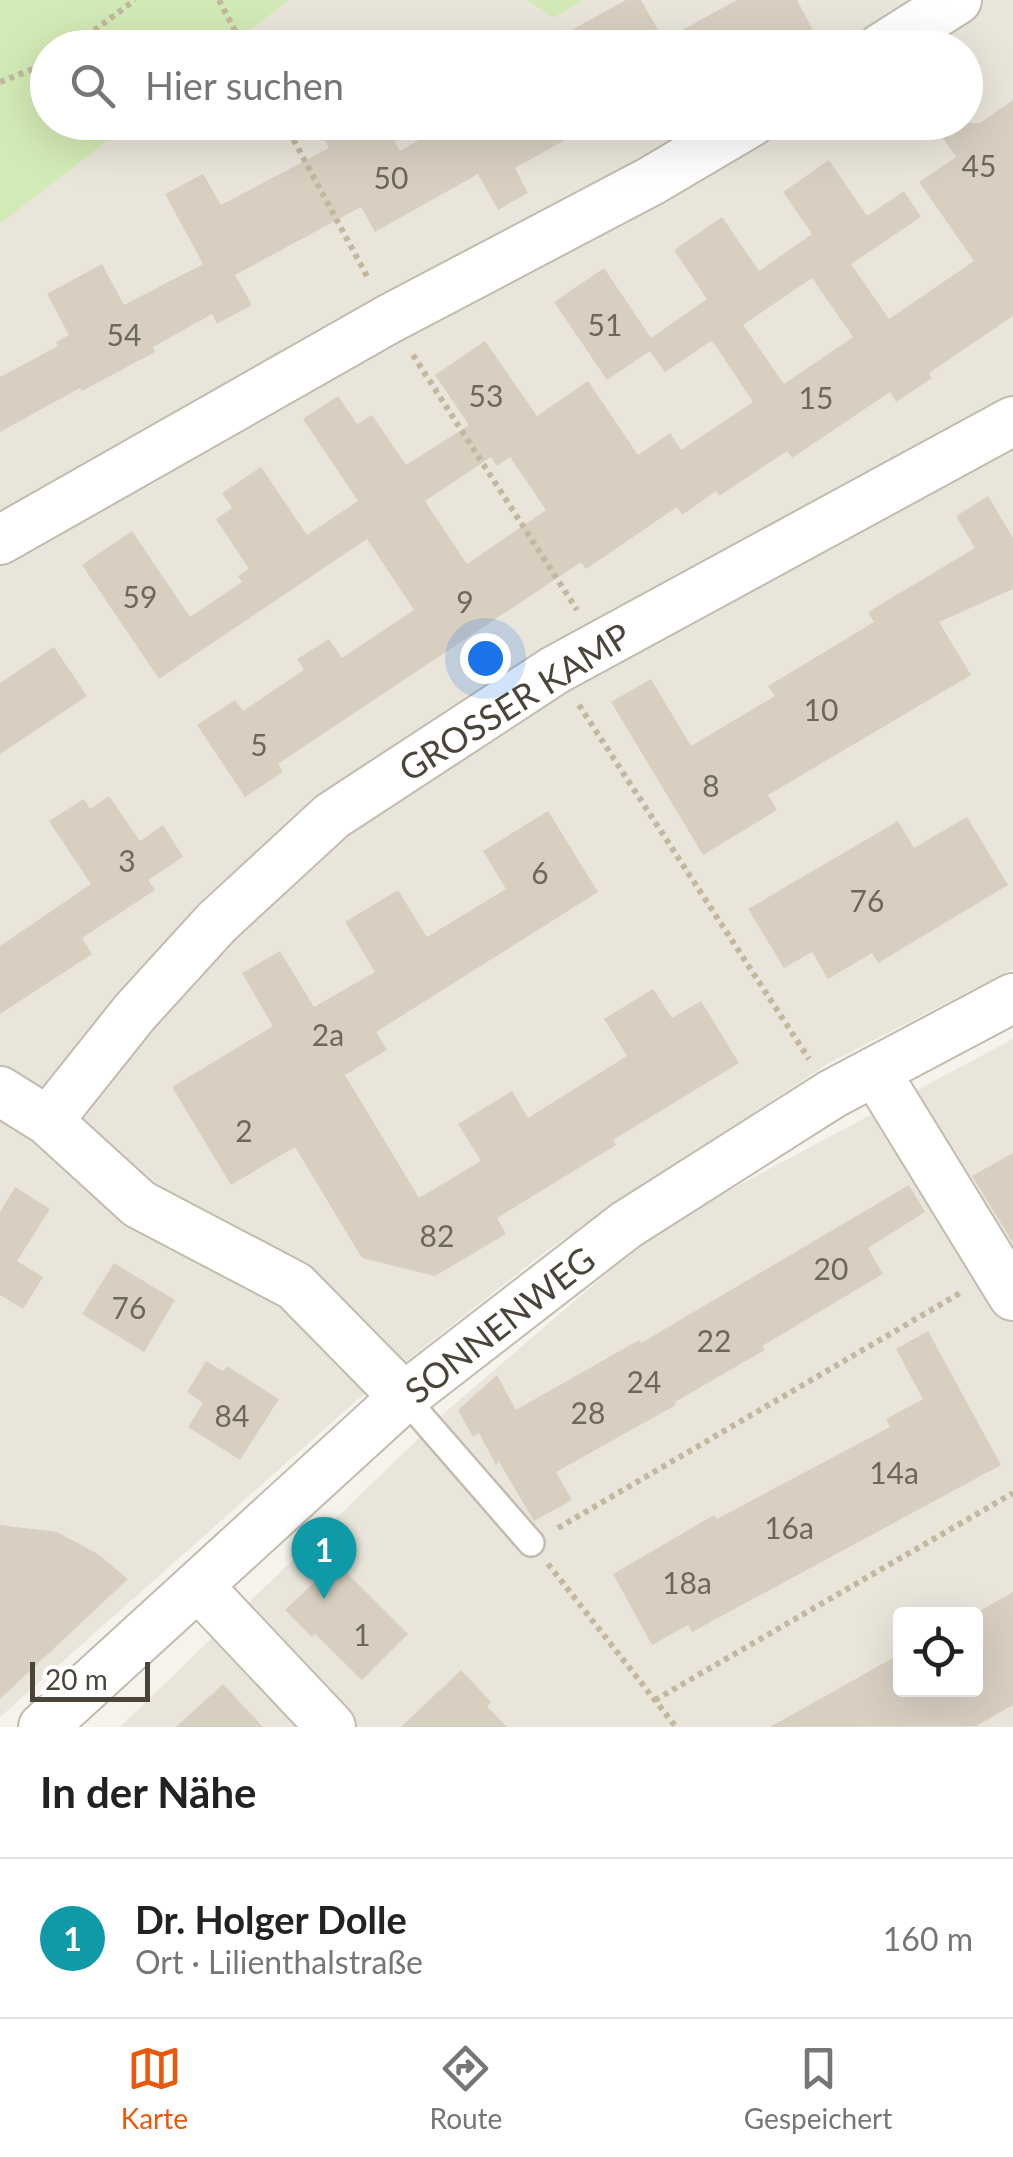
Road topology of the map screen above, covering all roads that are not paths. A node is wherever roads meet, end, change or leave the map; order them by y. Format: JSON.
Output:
{"nodes":[{"id":1,"x":957,"y":0,"type":"edge"},
{"id":2,"x":910,"y":30,"type":"edge"},
{"id":3,"x":720,"y":140,"type":"edge"},
{"id":4,"x":1013,"y":421,"type":"edge"},
{"id":5,"x":0,"y":540,"type":"edge"},
{"id":6,"x":1013,"y":998,"type":"edge"},
{"id":7,"x":875,"y":1070,"type":"junction"},
{"id":8,"x":0,"y":1091,"type":"edge"},
{"id":9,"x":48,"y":1121,"type":"junction"},
{"id":10,"x":1005,"y":1284,"type":"edge"},
{"id":11,"x":404,"y":1397,"type":"junction"},
{"id":12,"x":531,"y":1544,"type":"road end"},
{"id":13,"x":198,"y":1587,"type":"junction"},
{"id":14,"x":42,"y":1727,"type":"edge"},
{"id":15,"x":331,"y":1727,"type":"edge"}],
"edges":[{"from":1,"to":2,"type":"street"},
{"from":3,"to":5,"type":"street"},
{"from":4,"to":9,"type":"street","name":"GROSSER KAMP"},
{"from":6,"to":7,"type":"street","name":"SONNENWEG"},
{"from":7,"to":10,"type":"street"},
{"from":7,"to":11,"type":"street","name":"SONNENWEG"},
{"from":8,"to":9,"type":"street"},
{"from":9,"to":11,"type":"street"},
{"from":11,"to":12,"type":"lane"},
{"from":11,"to":13,"type":"street","name":"SONNENWEG"},
{"from":13,"to":14,"type":"street","name":"SONNENWEG"},
{"from":13,"to":15,"type":"street"}]}
